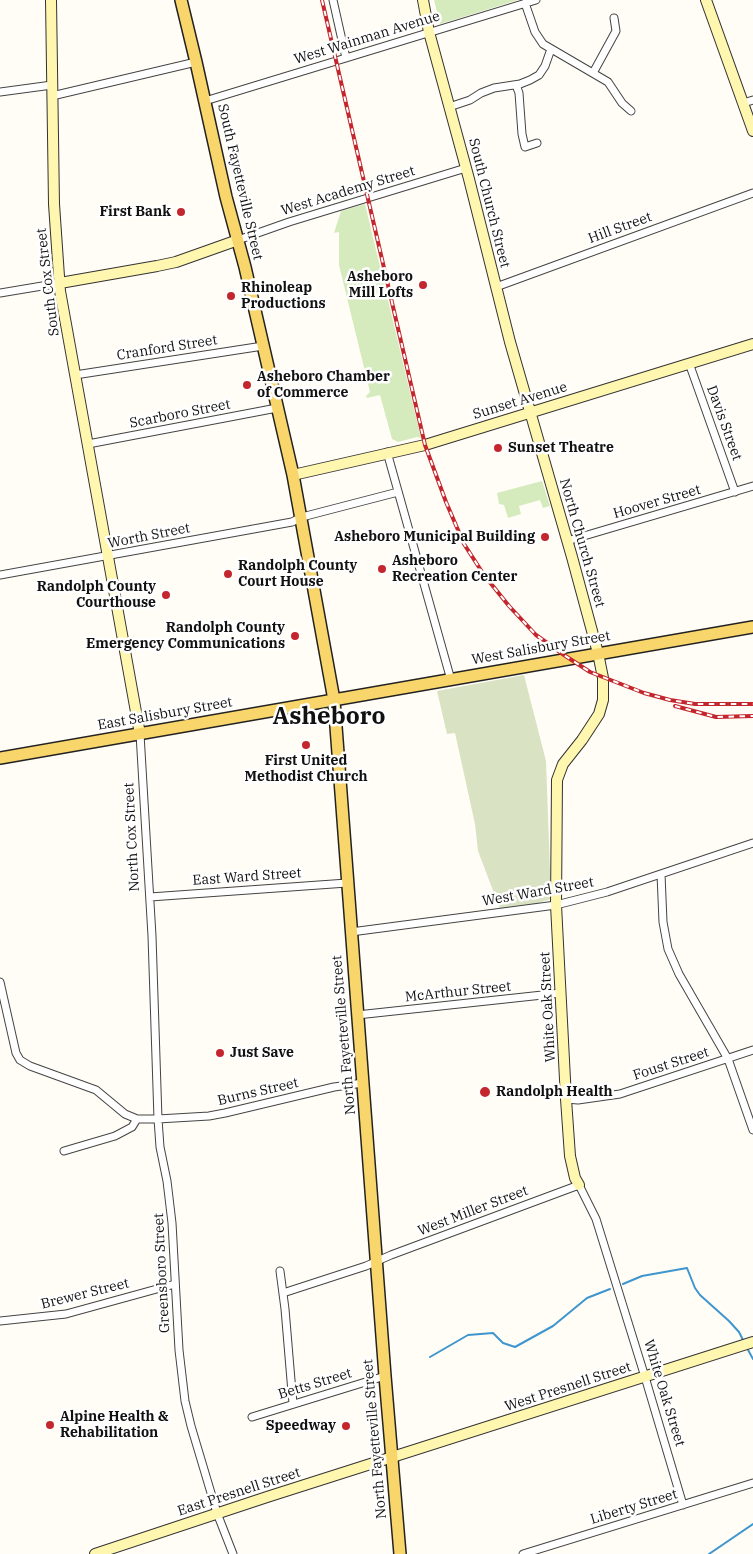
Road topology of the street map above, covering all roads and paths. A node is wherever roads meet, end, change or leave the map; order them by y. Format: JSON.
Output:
{"nodes":[{"id":1,"x":51,"y":0,"type":"edge"},
{"id":2,"x":181,"y":0,"type":"edge"},
{"id":3,"x":333,"y":0,"type":"edge"},
{"id":4,"x":423,"y":0,"type":"edge"},
{"id":5,"x":536,"y":0,"type":"edge"},
{"id":6,"x":706,"y":0,"type":"edge"},
{"id":7,"x":526,"y":3,"type":"junction"},
{"id":8,"x":614,"y":18,"type":"dead end"},
{"id":9,"x":429,"y":32,"type":"junction"},
{"id":10,"x":551,"y":49,"type":"junction"},
{"id":11,"x":346,"y":58,"type":"junction"},
{"id":12,"x":196,"y":62,"type":"junction"},
{"id":13,"x":593,"y":73,"type":"junction"},
{"id":14,"x":52,"y":85,"type":"junction"},
{"id":15,"x":516,"y":85,"type":"junction"},
{"id":16,"x":0,"y":92,"type":"edge"},
{"id":17,"x":52,"y":96,"type":"junction"},
{"id":18,"x":205,"y":101,"type":"junction"},
{"id":19,"x":748,"y":101,"type":"edge"},
{"id":20,"x":450,"y":107,"type":"junction"},
{"id":21,"x":631,"y":111,"type":"dead end"},
{"id":22,"x":753,"y":131,"type":"edge"},
{"id":23,"x":538,"y":143,"type":"dead end"},
{"id":24,"x":466,"y":168,"type":"junction"},
{"id":25,"x":753,"y":193,"type":"edge"},
{"id":26,"x":238,"y":240,"type":"junction"},
{"id":27,"x":60,"y":283,"type":"junction"},
{"id":28,"x":496,"y":287,"type":"junction"},
{"id":29,"x":0,"y":293,"type":"edge"},
{"id":30,"x":753,"y":344,"type":"edge"},
{"id":31,"x":263,"y":346,"type":"junction"},
{"id":32,"x":689,"y":363,"type":"junction"},
{"id":33,"x":75,"y":374,"type":"junction"},
{"id":34,"x":277,"y":408,"type":"junction"},
{"id":35,"x":530,"y":412,"type":"junction"},
{"id":36,"x":88,"y":444,"type":"junction"},
{"id":37,"x":387,"y":452,"type":"junction"},
{"id":38,"x":294,"y":475,"type":"junction"},
{"id":39,"x":753,"y":486,"type":"edge"},
{"id":40,"x":398,"y":492,"type":"junction"},
{"id":41,"x":735,"y":492,"type":"junction"},
{"id":42,"x":302,"y":517,"type":"junction"},
{"id":43,"x":568,"y":541,"type":"junction"},
{"id":44,"x":108,"y":556,"type":"junction"},
{"id":45,"x":0,"y":575,"type":"edge"},
{"id":46,"x":753,"y":627,"type":"edge"},
{"id":47,"x":598,"y":653,"type":"junction"},
{"id":48,"x":451,"y":680,"type":"junction"},
{"id":49,"x":334,"y":700,"type":"junction"},
{"id":50,"x":140,"y":734,"type":"junction"},
{"id":51,"x":0,"y":758,"type":"edge"},
{"id":52,"x":753,"y":843,"type":"edge"},
{"id":53,"x":661,"y":874,"type":"junction"},
{"id":54,"x":347,"y":883,"type":"junction"},
{"id":55,"x":150,"y":897,"type":"junction"},
{"id":56,"x":556,"y":905,"type":"junction"},
{"id":57,"x":351,"y":932,"type":"junction"},
{"id":58,"x":0,"y":982,"type":"edge"},
{"id":59,"x":561,"y":994,"type":"junction"},
{"id":60,"x":357,"y":1015,"type":"junction"},
{"id":61,"x":753,"y":1050,"type":"edge"},
{"id":62,"x":728,"y":1059,"type":"junction"},
{"id":63,"x":363,"y":1083,"type":"junction"},
{"id":64,"x":566,"y":1099,"type":"junction"},
{"id":65,"x":137,"y":1119,"type":"junction"},
{"id":66,"x":158,"y":1119,"type":"junction"},
{"id":67,"x":753,"y":1130,"type":"edge"},
{"id":68,"x":64,"y":1151,"type":"dead end"},
{"id":69,"x":579,"y":1184,"type":"junction"},
{"id":70,"x":377,"y":1261,"type":"junction"},
{"id":71,"x":280,"y":1271,"type":"dead end"},
{"id":72,"x":175,"y":1284,"type":"junction"},
{"id":73,"x":283,"y":1293,"type":"junction"},
{"id":74,"x":0,"y":1321,"type":"edge"},
{"id":75,"x":753,"y":1342,"type":"edge"},
{"id":76,"x":385,"y":1376,"type":"junction"},
{"id":77,"x":646,"y":1376,"type":"junction"},
{"id":78,"x":293,"y":1404,"type":"junction"},
{"id":79,"x":252,"y":1417,"type":"dead end"},
{"id":80,"x":392,"y":1457,"type":"junction"},
{"id":81,"x":753,"y":1483,"type":"edge"},
{"id":82,"x":683,"y":1505,"type":"junction"},
{"id":83,"x":217,"y":1513,"type":"junction"},
{"id":84,"x":95,"y":1554,"type":"edge"},
{"id":85,"x":233,"y":1554,"type":"edge"},
{"id":86,"x":400,"y":1554,"type":"edge"},
{"id":87,"x":523,"y":1554,"type":"edge"}],
"edges":[{"from":1,"to":14,"type":"main road","name":"South Cox Street"},
{"from":2,"to":12,"type":"main road","name":"South Fayetteville Street"},
{"from":3,"to":11,"type":"street"},
{"from":4,"to":9,"type":"main road","name":"South Church Street"},
{"from":5,"to":7,"type":"street","name":"West Wainman Avenue"},
{"from":6,"to":19,"type":"main road"},
{"from":7,"to":9,"type":"street","name":"West Wainman Avenue"},
{"from":7,"to":10,"type":"street"},
{"from":8,"to":13,"type":"street"},
{"from":9,"to":11,"type":"street","name":"West Wainman Avenue"},
{"from":9,"to":20,"type":"main road","name":"South Church Street"},
{"from":10,"to":13,"type":"street"},
{"from":10,"to":15,"type":"street"},
{"from":11,"to":18,"type":"street","name":"West Wainman Avenue"},
{"from":12,"to":17,"type":"street"},
{"from":12,"to":18,"type":"main road","name":"South Fayetteville Street"},
{"from":13,"to":21,"type":"street"},
{"from":14,"to":16,"type":"street"},
{"from":14,"to":17,"type":"main road","name":"South Cox Street"},
{"from":15,"to":20,"type":"street"},
{"from":15,"to":23,"type":"street"},
{"from":17,"to":27,"type":"main road","name":"South Cox Street"},
{"from":18,"to":26,"type":"main road","name":"South Fayetteville Street"},
{"from":19,"to":22,"type":"main road"},
{"from":20,"to":24,"type":"main road","name":"South Church Street"},
{"from":24,"to":26,"type":"street","name":"West Academy Street"},
{"from":24,"to":28,"type":"main road","name":"South Church Street"},
{"from":25,"to":28,"type":"street","name":"Hill Street"},
{"from":26,"to":27,"type":"main road"},
{"from":26,"to":31,"type":"main road","name":"South Fayetteville Street"},
{"from":27,"to":29,"type":"street"},
{"from":27,"to":33,"type":"main road","name":"South Cox Street"},
{"from":28,"to":35,"type":"main road","name":"South Church Street"},
{"from":30,"to":32,"type":"main road","name":"Sunset Avenue"},
{"from":31,"to":33,"type":"street","name":"Cranford Street"},
{"from":31,"to":34,"type":"main road","name":"South Fayetteville Street"},
{"from":32,"to":35,"type":"main road","name":"Sunset Avenue"},
{"from":32,"to":41,"type":"street","name":"Davis Street"},
{"from":33,"to":36,"type":"main road","name":"South Cox Street"},
{"from":34,"to":36,"type":"street","name":"Scarboro Street"},
{"from":34,"to":38,"type":"main road","name":"South Fayetteville Street"},
{"from":35,"to":37,"type":"main road","name":"Sunset Avenue"},
{"from":35,"to":43,"type":"main road","name":"North Church Street"},
{"from":36,"to":44,"type":"main road","name":"South Cox Street"},
{"from":37,"to":38,"type":"main road","name":"Sunset Avenue"},
{"from":37,"to":40,"type":"street"},
{"from":38,"to":42,"type":"main road","name":"South Fayetteville Street"},
{"from":39,"to":41,"type":"street","name":"Hoover Street"},
{"from":40,"to":42,"type":"street","name":"Worth Street"},
{"from":40,"to":48,"type":"street"},
{"from":41,"to":43,"type":"street","name":"Hoover Street"},
{"from":42,"to":44,"type":"street","name":"Worth Street"},
{"from":42,"to":49,"type":"main road","name":"North Fayetteville Street"},
{"from":43,"to":47,"type":"main road","name":"North Church Street"},
{"from":44,"to":45,"type":"street","name":"Worth Street"},
{"from":44,"to":50,"type":"main road","name":"North Cox Street"},
{"from":46,"to":47,"type":"main road","name":"West Salisbury Street"},
{"from":47,"to":48,"type":"main road","name":"West Salisbury Street"},
{"from":47,"to":56,"type":"main road","name":"White Oak Street"},
{"from":48,"to":49,"type":"main road","name":"West Salisbury Street"},
{"from":49,"to":50,"type":"main road","name":"East Salisbury Street"},
{"from":49,"to":54,"type":"main road","name":"North Fayetteville Street"},
{"from":50,"to":51,"type":"main road","name":"East Salisbury Street"},
{"from":50,"to":55,"type":"street","name":"North Cox Street"},
{"from":52,"to":53,"type":"street","name":"West Ward Street"},
{"from":53,"to":56,"type":"street","name":"West Ward Street"},
{"from":53,"to":62,"type":"street"},
{"from":54,"to":55,"type":"street","name":"East Ward Street"},
{"from":54,"to":57,"type":"main road","name":"North Fayetteville Street"},
{"from":55,"to":66,"type":"street","name":"North Cox Street"},
{"from":56,"to":57,"type":"street","name":"West Ward Street"},
{"from":56,"to":59,"type":"main road","name":"White Oak Street"},
{"from":57,"to":60,"type":"main road","name":"North Fayetteville Street"},
{"from":58,"to":65,"type":"street"},
{"from":59,"to":60,"type":"street","name":"McArthur Street"},
{"from":59,"to":64,"type":"main road","name":"White Oak Street"},
{"from":60,"to":63,"type":"main road","name":"North Fayetteville Street"},
{"from":61,"to":62,"type":"street","name":"Foust Street"},
{"from":62,"to":64,"type":"street","name":"Foust Street"},
{"from":62,"to":67,"type":"street"},
{"from":63,"to":66,"type":"street","name":"Burns Street"},
{"from":63,"to":70,"type":"main road","name":"North Fayetteville Street"},
{"from":64,"to":69,"type":"main road","name":"White Oak Street"},
{"from":65,"to":66,"type":"street"},
{"from":65,"to":68,"type":"street"},
{"from":66,"to":72,"type":"street","name":"Greensboro Street"},
{"from":69,"to":70,"type":"street","name":"West Miller Street"},
{"from":69,"to":77,"type":"street","name":"White Oak Street"},
{"from":70,"to":73,"type":"street","name":"West Miller Street"},
{"from":70,"to":76,"type":"main road","name":"North Fayetteville Street"},
{"from":71,"to":73,"type":"street"},
{"from":72,"to":74,"type":"street","name":"Brewer Street"},
{"from":72,"to":83,"type":"street","name":"Greensboro Street"},
{"from":73,"to":78,"type":"street"},
{"from":75,"to":77,"type":"main road","name":"West Presnell Street"},
{"from":76,"to":78,"type":"street","name":"Betts Street"},
{"from":76,"to":80,"type":"main road","name":"North Fayetteville Street"},
{"from":77,"to":80,"type":"main road","name":"West Presnell Street"},
{"from":77,"to":82,"type":"street","name":"White Oak Street"},
{"from":78,"to":79,"type":"street","name":"Betts Street"},
{"from":80,"to":83,"type":"main road","name":"East Presnell Street"},
{"from":80,"to":86,"type":"main road","name":"North Fayetteville Street"},
{"from":81,"to":82,"type":"street","name":"Liberty Street"},
{"from":82,"to":87,"type":"street","name":"Liberty Street"},
{"from":83,"to":84,"type":"main road","name":"East Presnell Street"},
{"from":83,"to":85,"type":"street","name":"Greensboro Street"}]}
